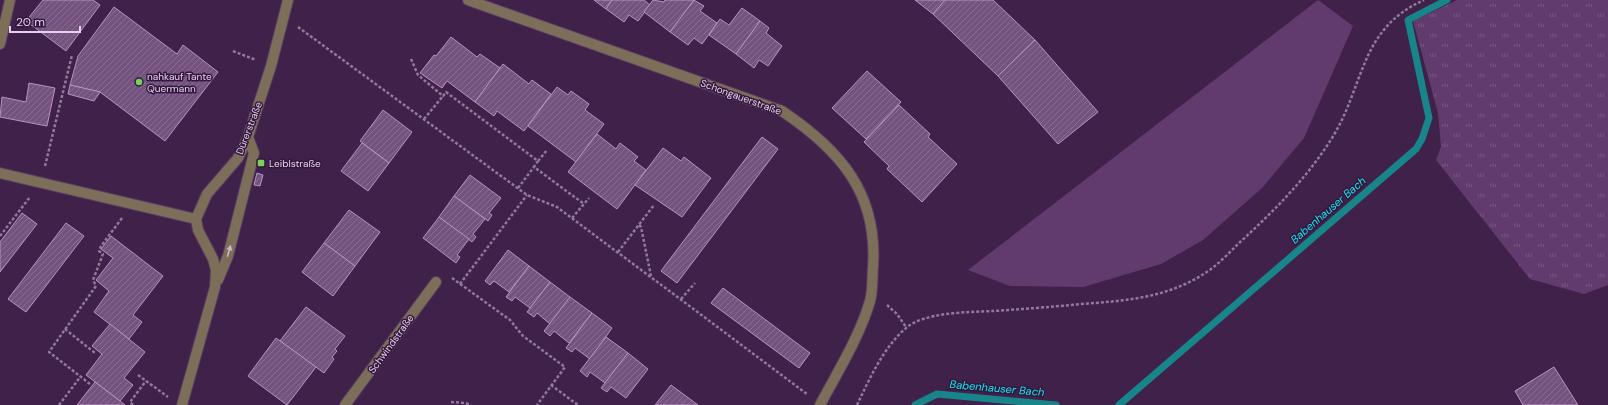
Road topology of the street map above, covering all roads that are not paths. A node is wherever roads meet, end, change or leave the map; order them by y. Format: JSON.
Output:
{"nodes":[{"id":1,"x":10,"y":0,"type":"edge"},
{"id":2,"x":288,"y":0,"type":"edge"},
{"id":3,"x":468,"y":0,"type":"edge"},
{"id":4,"x":0,"y":44,"type":"edge"},
{"id":5,"x":248,"y":137,"type":"junction"},
{"id":6,"x":0,"y":173,"type":"edge"},
{"id":7,"x":196,"y":219,"type":"junction"},
{"id":8,"x":436,"y":282,"type":"dead end"},
{"id":9,"x":215,"y":288,"type":"junction"},
{"id":10,"x":178,"y":403,"type":"edge"},
{"id":11,"x":821,"y":404,"type":"edge"},
{"id":12,"x":346,"y":405,"type":"edge"}],
"edges":[{"from":1,"to":4,"type":"street"},
{"from":2,"to":5,"type":"street","name":"Dürerstraße"},
{"from":3,"to":11,"type":"street","name":"Schongauerstraße"},
{"from":5,"to":7,"type":"street","name":"Dürerstraße"},
{"from":9,"to":5,"type":"street","one_way":true},
{"from":6,"to":7,"type":"street"},
{"from":7,"to":9,"type":"street"},
{"from":8,"to":12,"type":"street","name":"Schwindstraße"},
{"from":9,"to":10,"type":"street"}]}
